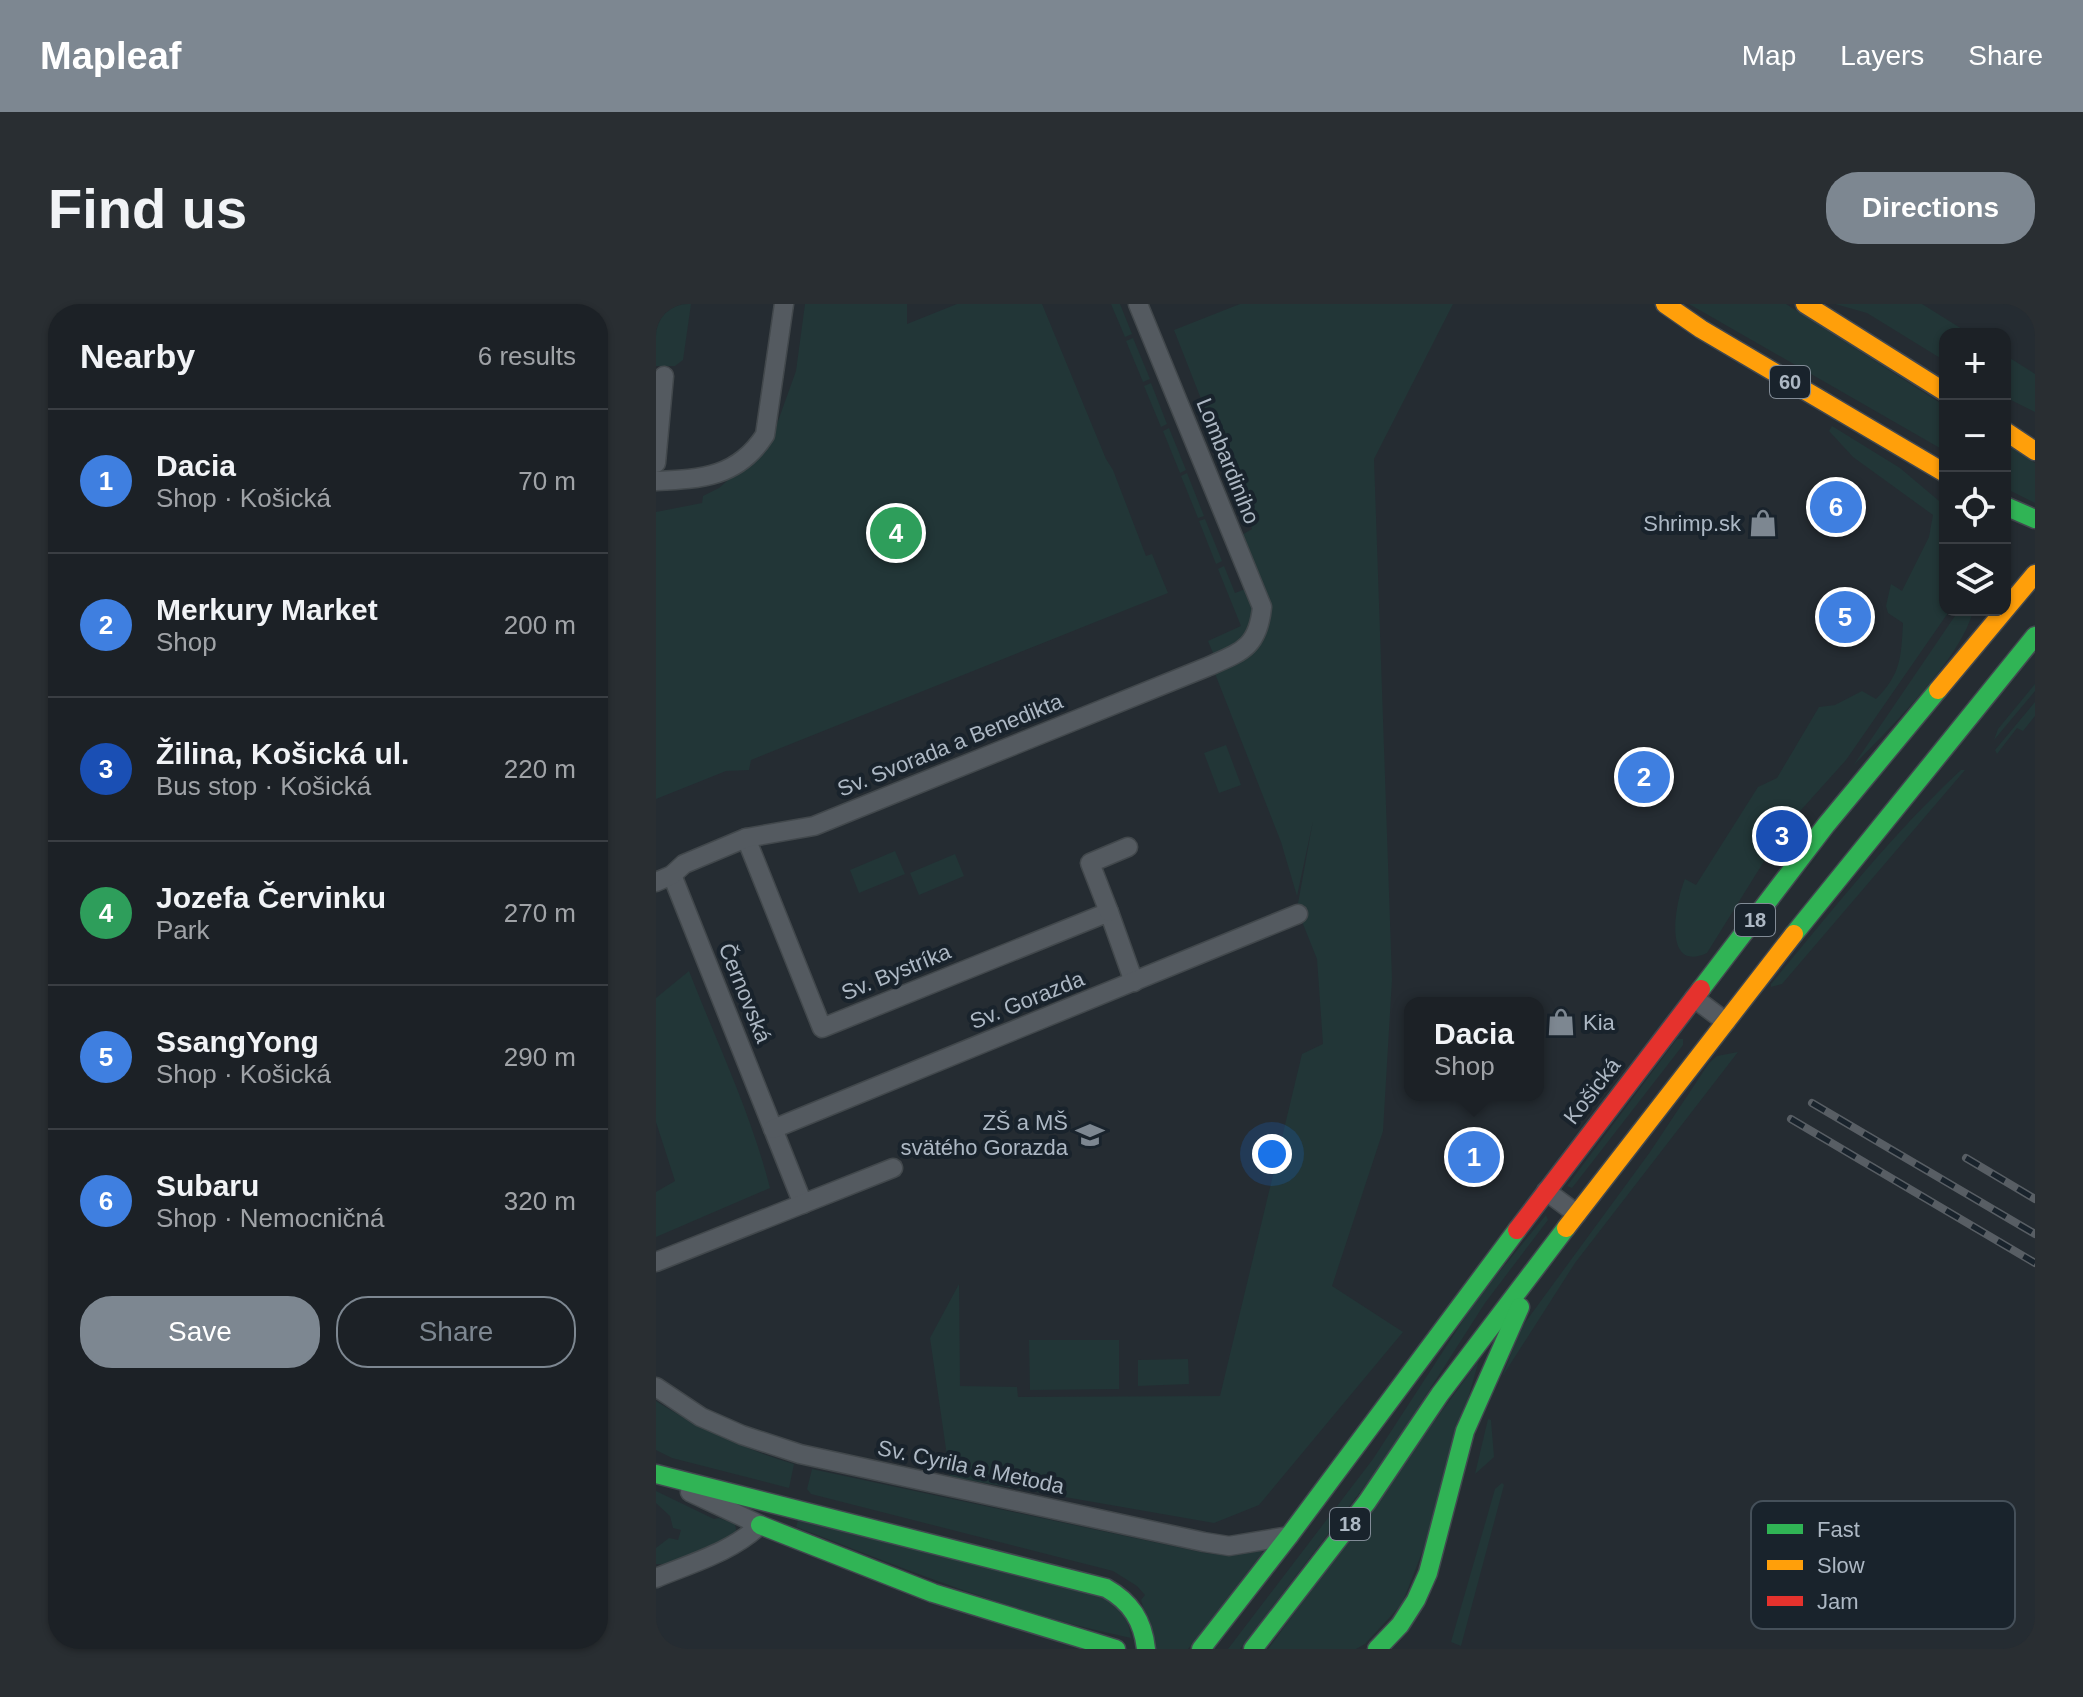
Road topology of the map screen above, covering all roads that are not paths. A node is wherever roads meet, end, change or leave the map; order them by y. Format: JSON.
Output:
{"nodes":[{"id":1,"x":784,"y":304,"type":"edge"},
{"id":2,"x":1159,"y":304,"type":"edge"},
{"id":3,"x":1665,"y":304,"type":"edge"},
{"id":4,"x":1805,"y":304,"type":"edge"},
{"id":5,"x":1140,"y":308,"type":"edge"},
{"id":6,"x":664,"y":376,"type":"dead end"},
{"id":7,"x":1939,"y":388,"type":"edge"},
{"id":8,"x":2011,"y":422,"type":"edge"},
{"id":9,"x":2035,"y":431,"type":"edge"},
{"id":10,"x":2011,"y":435,"type":"edge"},
{"id":11,"x":2035,"y":451,"type":"edge"},
{"id":12,"x":656,"y":463,"type":"edge"},
{"id":13,"x":1940,"y":472,"type":"edge"},
{"id":14,"x":656,"y":481,"type":"edge"},
{"id":15,"x":2011,"y":509,"type":"edge"},
{"id":16,"x":2035,"y":519,"type":"edge"},
{"id":17,"x":2035,"y":574,"type":"edge"},
{"id":18,"x":1983,"y":616,"type":"edge"},
{"id":19,"x":2035,"y":636,"type":"edge"},
{"id":20,"x":1256,"y":637,"type":"joint"},
{"id":21,"x":1970,"y":653,"type":"junction"},
{"id":22,"x":2035,"y":655,"type":"edge"},
{"id":23,"x":1996,"y":685,"type":"junction"},
{"id":24,"x":746,"y":838,"type":"junction"},
{"id":25,"x":1128,"y":847,"type":"dead end"},
{"id":26,"x":664,"y":879,"type":"edge"},
{"id":27,"x":1109,"y":912,"type":"junction"},
{"id":28,"x":1298,"y":914,"type":"dead end"},
{"id":29,"x":1134,"y":982,"type":"junction"},
{"id":30,"x":1694,"y":998,"type":"junction"},
{"id":31,"x":1726,"y":1022,"type":"junction"},
{"id":32,"x":773,"y":1129,"type":"junction"},
{"id":33,"x":893,"y":1168,"type":"dead end"},
{"id":34,"x":1546,"y":1191,"type":"junction"},
{"id":35,"x":803,"y":1204,"type":"junction"},
{"id":36,"x":1577,"y":1214,"type":"junction"},
{"id":37,"x":1543,"y":1259,"type":"junction"},
{"id":38,"x":656,"y":1262,"type":"edge"},
{"id":39,"x":656,"y":1387,"type":"edge"},
{"id":40,"x":656,"y":1474,"type":"edge"},
{"id":41,"x":760,"y":1525,"type":"junction"},
{"id":42,"x":1289,"y":1536,"type":"junction"},
{"id":43,"x":660,"y":1576,"type":"edge"},
{"id":44,"x":1116,"y":1649,"type":"edge"},
{"id":45,"x":1146,"y":1649,"type":"edge"},
{"id":46,"x":1201,"y":1649,"type":"edge"},
{"id":47,"x":1253,"y":1649,"type":"edge"},
{"id":48,"x":1377,"y":1649,"type":"edge"}],
"edges":[{"from":1,"to":14,"type":"street"},
{"from":2,"to":5,"type":"street"},
{"from":3,"to":13,"type":"main road","number":"60"},
{"from":4,"to":7,"type":"main road"},
{"from":5,"to":20,"type":"street","name":"Lombardiniho"},
{"from":6,"to":12,"type":"street"},
{"from":8,"to":9,"type":"main road"},
{"from":10,"to":11,"type":"main road"},
{"from":15,"to":16,"type":"main road"},
{"from":17,"to":21,"type":"main road","name":"Košická","number":"18"},
{"from":18,"to":21,"type":"main road"},
{"from":19,"to":23,"type":"main road","number":"18"},
{"from":20,"to":24,"type":"street","name":"Sv. Svorada a Benedikta"},
{"from":21,"to":30,"type":"main road","name":"Košická","number":"18"},
{"from":22,"to":23,"type":"main road"},
{"from":23,"to":31,"type":"main road","number":"18"},
{"from":24,"to":26,"type":"street","name":"Sv. Svorada a Benedikta"},
{"from":24,"to":27,"type":"street","name":"Sv. Bystríka"},
{"from":25,"to":27,"type":"street"},
{"from":26,"to":32,"type":"street","name":"Černovská"},
{"from":27,"to":29,"type":"street"},
{"from":28,"to":29,"type":"street","name":"Sv. Gorazda"},
{"from":29,"to":32,"type":"street","name":"Sv. Gorazda"},
{"from":30,"to":31,"type":"street"},
{"from":30,"to":34,"type":"main road","name":"Košická","number":"18"},
{"from":31,"to":36,"type":"main road","number":"18"},
{"from":32,"to":35,"type":"street","name":"Černovská"},
{"from":33,"to":35,"type":"street"},
{"from":34,"to":36,"type":"street"},
{"from":34,"to":42,"type":"main road","name":"Košická","number":"18"},
{"from":35,"to":38,"type":"street"},
{"from":36,"to":37,"type":"main road","number":"18"},
{"from":37,"to":47,"type":"main road","number":"18"},
{"from":37,"to":48,"type":"main road"},
{"from":39,"to":42,"type":"street","name":"Sv. Cyrila a Metoda"},
{"from":40,"to":41,"type":"street"},
{"from":40,"to":45,"type":"main road"},
{"from":41,"to":43,"type":"street"},
{"from":41,"to":44,"type":"main road"},
{"from":42,"to":46,"type":"main road","name":"Košická","number":"18"}]}
